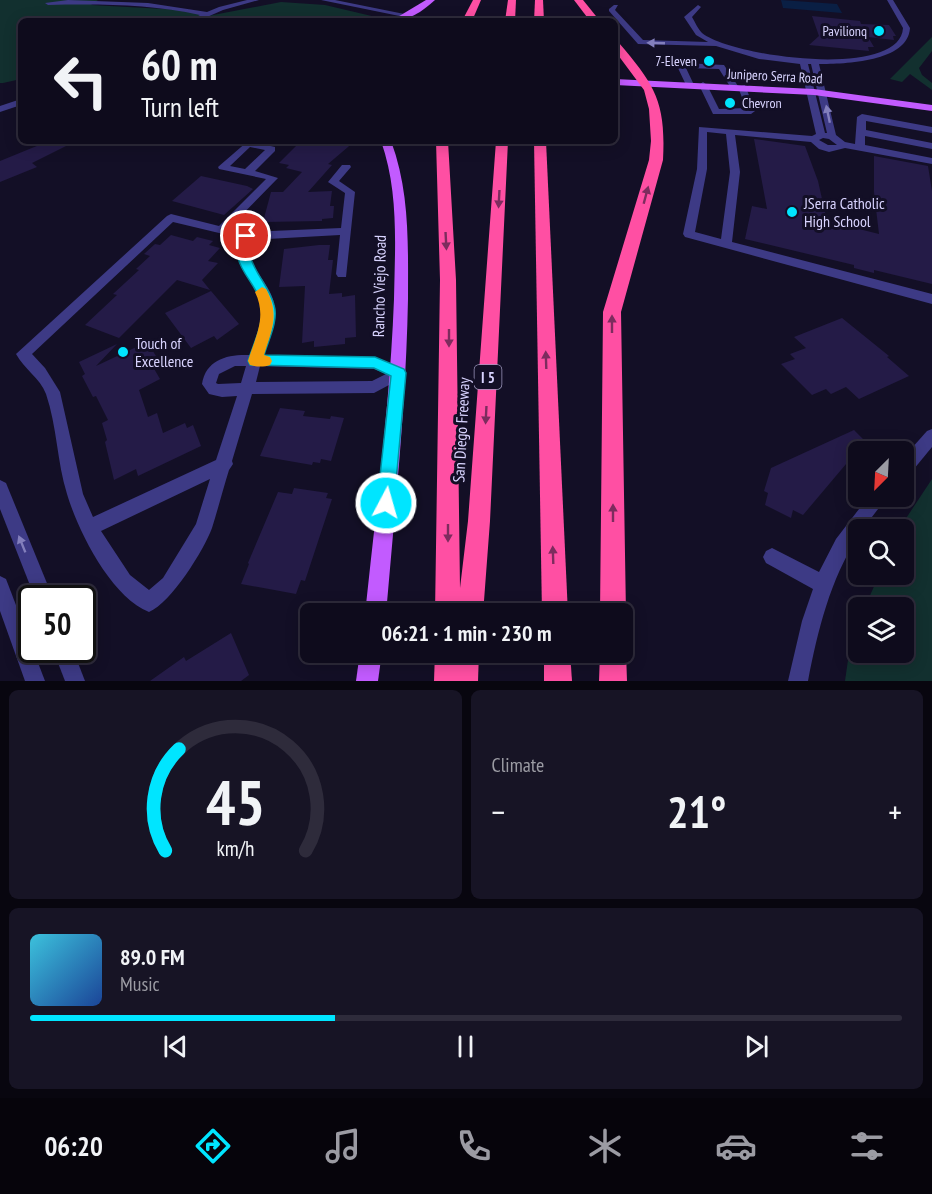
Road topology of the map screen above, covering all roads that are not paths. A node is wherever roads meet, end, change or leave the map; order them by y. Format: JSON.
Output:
{"nodes":[{"id":1,"x":256,"y":0,"type":"edge"},
{"id":2,"x":324,"y":0,"type":"edge"},
{"id":3,"x":422,"y":0,"type":"edge"},
{"id":4,"x":431,"y":0,"type":"edge"},
{"id":5,"x":477,"y":0,"type":"edge"},
{"id":6,"x":512,"y":0,"type":"edge"},
{"id":7,"x":539,"y":0,"type":"edge"},
{"id":8,"x":578,"y":0,"type":"edge"},
{"id":9,"x":890,"y":0,"type":"edge"},
{"id":10,"x":48,"y":3,"type":"dead end"},
{"id":11,"x":616,"y":6,"type":"dead end"},
{"id":12,"x":698,"y":7,"type":"dead end"},
{"id":13,"x":207,"y":14,"type":"junction"},
{"id":14,"x":405,"y":15,"type":"junction"},
{"id":15,"x":198,"y":18,"type":"edge"},
{"id":16,"x":400,"y":18,"type":"edge"},
{"id":17,"x":420,"y":18,"type":"edge"},
{"id":18,"x":468,"y":18,"type":"edge"},
{"id":19,"x":510,"y":18,"type":"edge"},
{"id":20,"x":539,"y":18,"type":"edge"},
{"id":21,"x":593,"y":18,"type":"edge"},
{"id":22,"x":715,"y":43,"type":"junction"},
{"id":23,"x":618,"y":49,"type":"edge"},
{"id":24,"x":804,"y":62,"type":"junction"},
{"id":25,"x":815,"y":62,"type":"junction"},
{"id":26,"x":618,"y":82,"type":"edge"},
{"id":27,"x":647,"y":83,"type":"junction"},
{"id":28,"x":690,"y":85,"type":"junction"},
{"id":29,"x":703,"y":85,"type":"junction"},
{"id":30,"x":738,"y":86,"type":"junction"},
{"id":31,"x":812,"y":91,"type":"junction"},
{"id":32,"x":823,"y":92,"type":"junction"},
{"id":33,"x":18,"y":103,"type":"edge"},
{"id":34,"x":932,"y":108,"type":"edge"},
{"id":35,"x":0,"y":109,"type":"edge"},
{"id":36,"x":932,"y":130,"type":"edge"},
{"id":37,"x":730,"y":131,"type":"junction"},
{"id":38,"x":861,"y":132,"type":"junction"},
{"id":39,"x":832,"y":136,"type":"junction"},
{"id":40,"x":817,"y":137,"type":"junction"},
{"id":41,"x":387,"y":144,"type":"edge"},
{"id":42,"x":442,"y":144,"type":"edge"},
{"id":43,"x":502,"y":144,"type":"edge"},
{"id":44,"x":540,"y":144,"type":"edge"},
{"id":45,"x":842,"y":144,"type":"junction"},
{"id":46,"x":932,"y":146,"type":"edge"},
{"id":47,"x":860,"y":147,"type":"junction"},
{"id":48,"x":932,"y":161,"type":"edge"},
{"id":49,"x":346,"y":167,"type":"dead end"},
{"id":50,"x":247,"y":172,"type":"dead end"},
{"id":51,"x":221,"y":230,"type":"junction"},
{"id":52,"x":346,"y":231,"type":"junction"},
{"id":53,"x":246,"y":236,"type":"junction"},
{"id":54,"x":726,"y":244,"type":"junction"},
{"id":55,"x":342,"y":274,"type":"dead end"},
{"id":56,"x":932,"y":298,"type":"edge"},
{"id":57,"x":255,"y":361,"type":"junction"},
{"id":58,"x":399,"y":373,"type":"junction"},
{"id":59,"x":246,"y":391,"type":"junction"},
{"id":60,"x":932,"y":436,"type":"edge"},
{"id":61,"x":914,"y":457,"type":"edge"},
{"id":62,"x":225,"y":464,"type":"junction"},
{"id":63,"x":0,"y":488,"type":"edge"},
{"id":64,"x":871,"y":507,"type":"edge"},
{"id":65,"x":89,"y":528,"type":"junction"},
{"id":66,"x":772,"y":557,"type":"dead end"},
{"id":67,"x":0,"y":585,"type":"edge"},
{"id":68,"x":39,"y":585,"type":"edge"},
{"id":69,"x":824,"y":585,"type":"junction"},
{"id":70,"x":376,"y":603,"type":"edge"},
{"id":71,"x":448,"y":603,"type":"edge"},
{"id":72,"x":471,"y":603,"type":"edge"},
{"id":73,"x":555,"y":603,"type":"edge"},
{"id":74,"x":613,"y":603,"type":"edge"},
{"id":75,"x":68,"y":663,"type":"edge"},
{"id":76,"x":369,"y":663,"type":"edge"},
{"id":77,"x":448,"y":663,"type":"edge"},
{"id":78,"x":465,"y":663,"type":"edge"},
{"id":79,"x":557,"y":663,"type":"edge"},
{"id":80,"x":613,"y":663,"type":"edge"},
{"id":81,"x":35,"y":681,"type":"edge"},
{"id":82,"x":75,"y":681,"type":"edge"},
{"id":83,"x":367,"y":681,"type":"edge"},
{"id":84,"x":448,"y":681,"type":"edge"},
{"id":85,"x":464,"y":681,"type":"edge"},
{"id":86,"x":558,"y":681,"type":"edge"},
{"id":87,"x":613,"y":681,"type":"edge"},
{"id":88,"x":798,"y":681,"type":"edge"}],
"edges":[{"from":1,"to":13,"type":"street"},
{"from":2,"to":14,"type":"street"},
{"from":3,"to":14,"type":"main road"},
{"from":4,"to":14,"type":"main road"},
{"from":5,"to":18,"type":"highway"},
{"from":6,"to":19,"type":"highway"},
{"from":7,"to":20,"type":"highway"},
{"from":8,"to":21,"type":"highway"},
{"from":9,"to":25,"type":"street"},
{"from":10,"to":13,"type":"street"},
{"from":22,"to":11,"type":"street","one_way":true},
{"from":12,"to":22,"type":"street"},
{"from":13,"to":15,"type":"street"},
{"from":14,"to":16,"type":"main road"},
{"from":14,"to":17,"type":"street"},
{"from":22,"to":24,"type":"street"},
{"from":23,"to":27,"type":"highway"},
{"from":24,"to":25,"type":"street"},
{"from":24,"to":31,"type":"street"},
{"from":25,"to":32,"type":"street"},
{"from":26,"to":27,"type":"main road","name":"Junipero Serra Road"},
{"from":27,"to":28,"type":"main road","name":"Junipero Serra Road"},
{"from":74,"to":27,"type":"highway","one_way":true},
{"from":28,"to":29,"type":"main road","name":"Junipero Serra Road"},
{"from":28,"to":30,"type":"street"},
{"from":29,"to":30,"type":"main road","name":"Junipero Serra Road"},
{"from":29,"to":30,"type":"street"},
{"from":30,"to":31,"type":"main road","name":"Junipero Serra Road"},
{"from":31,"to":32,"type":"main road","name":"Junipero Serra Road"},
{"from":31,"to":40,"type":"street"},
{"from":32,"to":34,"type":"main road","name":"Junipero Serra Road"},
{"from":39,"to":32,"type":"street","one_way":true},
{"from":33,"to":35,"type":"street"},
{"from":36,"to":38,"type":"street"},
{"from":37,"to":40,"type":"street"},
{"from":37,"to":54,"type":"street"},
{"from":37,"to":54,"type":"street"},
{"from":38,"to":46,"type":"street"},
{"from":38,"to":47,"type":"street"},
{"from":39,"to":40,"type":"street"},
{"from":39,"to":45,"type":"street"},
{"from":40,"to":45,"type":"street"},
{"from":41,"to":58,"type":"main road","name":"Rancho Viejo Road"},
{"from":42,"to":71,"type":"highway","one_way":true},
{"from":43,"to":72,"type":"highway","name":"San Diego Freeway","number":"I 5","one_way":true},
{"from":73,"to":44,"type":"highway","one_way":true},
{"from":45,"to":47,"type":"street"},
{"from":47,"to":48,"type":"street"},
{"from":49,"to":52,"type":"street"},
{"from":50,"to":51,"type":"street"},
{"from":51,"to":53,"type":"street"},
{"from":51,"to":65,"type":"street"},
{"from":52,"to":53,"type":"street"},
{"from":52,"to":55,"type":"street"},
{"from":53,"to":57,"type":"street"},
{"from":54,"to":56,"type":"street"},
{"from":57,"to":58,"type":"street"},
{"from":57,"to":59,"type":"street"},
{"from":57,"to":59,"type":"street"},
{"from":58,"to":59,"type":"street"},
{"from":58,"to":70,"type":"main road","name":"Rancho Viejo Road"},
{"from":59,"to":62,"type":"street"},
{"from":60,"to":61,"type":"street"},
{"from":62,"to":65,"type":"street"},
{"from":62,"to":65,"type":"street"},
{"from":68,"to":63,"type":"street","one_way":true},
{"from":64,"to":69,"type":"street"},
{"from":66,"to":69,"type":"street"},
{"from":67,"to":81,"type":"street"},
{"from":69,"to":88,"type":"street"},
{"from":75,"to":82,"type":"street"},
{"from":76,"to":83,"type":"main road"},
{"from":77,"to":84,"type":"highway"},
{"from":78,"to":85,"type":"highway"},
{"from":79,"to":86,"type":"highway"},
{"from":80,"to":87,"type":"highway"}]}
